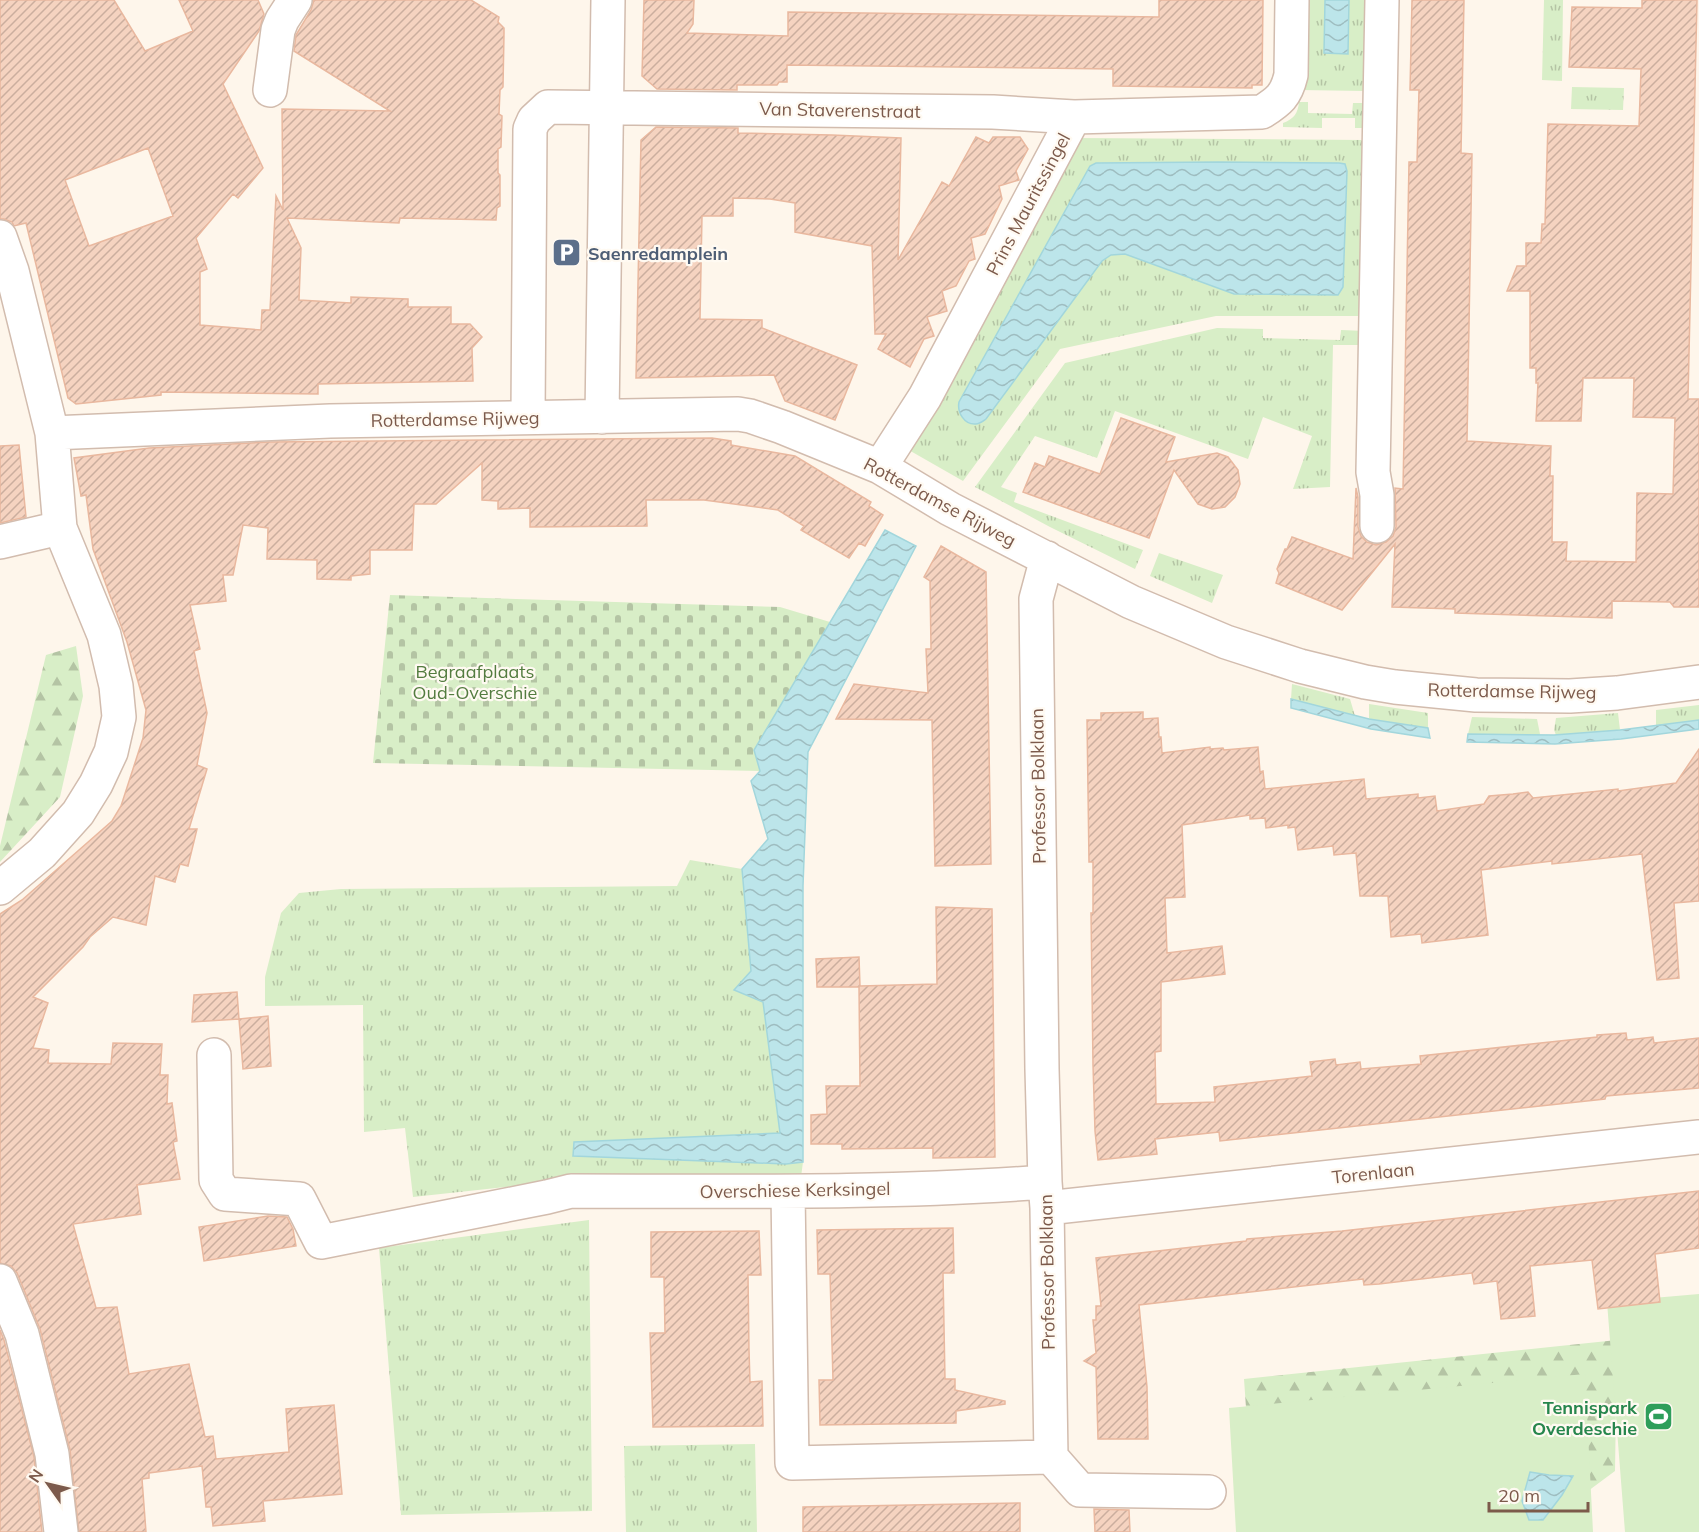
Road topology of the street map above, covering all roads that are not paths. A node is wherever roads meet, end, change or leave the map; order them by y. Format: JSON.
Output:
{"nodes":[{"id":1,"x":296,"y":0,"type":"edge"},
{"id":2,"x":608,"y":0,"type":"edge"},
{"id":3,"x":1292,"y":0,"type":"edge"},
{"id":4,"x":1382,"y":0,"type":"edge"},
{"id":5,"x":270,"y":90,"type":"dead end"},
{"id":6,"x":606,"y":107,"type":"junction"},
{"id":7,"x":1074,"y":117,"type":"junction"},
{"id":8,"x":0,"y":237,"type":"edge"},
{"id":9,"x":528,"y":417,"type":"junction"},
{"id":10,"x":602,"y":417,"type":"junction"},
{"id":11,"x":52,"y":433,"type":"junction"},
{"id":12,"x":880,"y":467,"type":"junction"},
{"id":13,"x":1377,"y":526,"type":"dead end"},
{"id":14,"x":60,"y":528,"type":"junction"},
{"id":15,"x":0,"y":542,"type":"edge"},
{"id":16,"x":1047,"y":558,"type":"junction"},
{"id":17,"x":1699,"y":681,"type":"edge"},
{"id":18,"x":0,"y":888,"type":"edge"},
{"id":19,"x":214,"y":1055,"type":"dead end"},
{"id":20,"x":1699,"y":1137,"type":"edge"},
{"id":21,"x":788,"y":1192,"type":"junction"},
{"id":22,"x":1046,"y":1195,"type":"junction"},
{"id":23,"x":0,"y":1281,"type":"edge"},
{"id":24,"x":1051,"y":1456,"type":"junction"},
{"id":25,"x":1209,"y":1492,"type":"dead end"},
{"id":26,"x":61,"y":1532,"type":"edge"}],
"edges":[{"from":1,"to":5,"type":"street"},
{"from":2,"to":6,"type":"street"},
{"from":3,"to":7,"type":"street","name":"Prins Mauritssingel"},
{"from":4,"to":13,"type":"street"},
{"from":6,"to":7,"type":"street","name":"Van Staverenstraat"},
{"from":6,"to":9,"type":"street"},
{"from":6,"to":10,"type":"street"},
{"from":7,"to":12,"type":"street","name":"Prins Mauritssingel"},
{"from":8,"to":11,"type":"street"},
{"from":9,"to":10,"type":"street","name":"Rotterdamse Rijweg"},
{"from":9,"to":11,"type":"street","name":"Rotterdamse Rijweg"},
{"from":10,"to":12,"type":"street","name":"Rotterdamse Rijweg"},
{"from":11,"to":14,"type":"street"},
{"from":12,"to":16,"type":"street","name":"Rotterdamse Rijweg"},
{"from":14,"to":15,"type":"street"},
{"from":14,"to":18,"type":"street"},
{"from":16,"to":17,"type":"street","name":"Rotterdamse Rijweg"},
{"from":16,"to":22,"type":"street","name":"Professor Bolklaan"},
{"from":19,"to":21,"type":"street","name":"Overschiese Kerksingel"},
{"from":20,"to":22,"type":"street","name":"Torenlaan"},
{"from":21,"to":22,"type":"street","name":"Overschiese Kerksingel"},
{"from":21,"to":24,"type":"street"},
{"from":22,"to":24,"type":"street","name":"Professor Bolklaan"},
{"from":23,"to":26,"type":"street"},
{"from":24,"to":25,"type":"street"}]}
